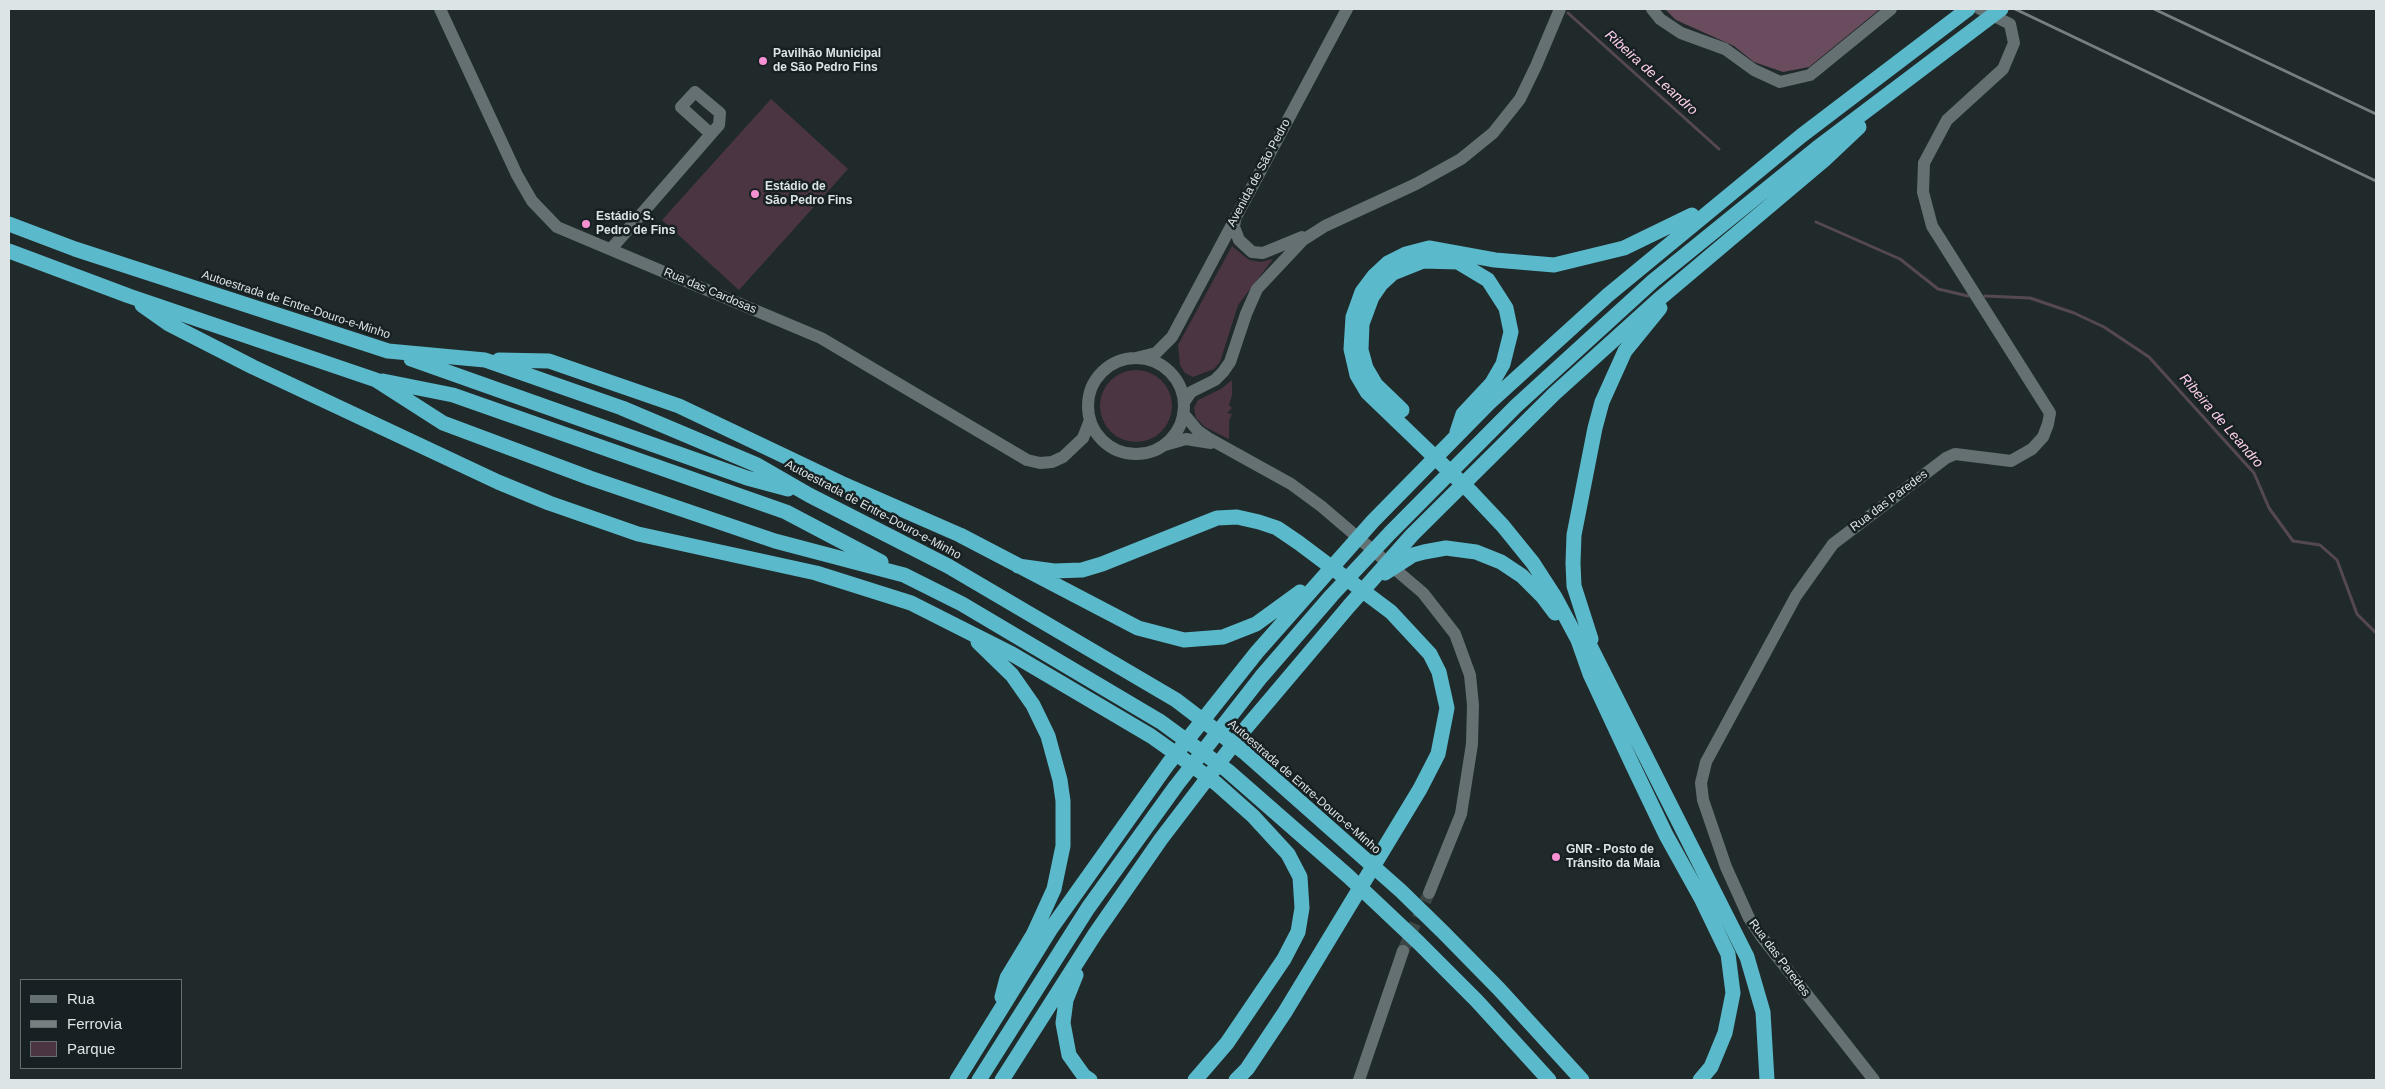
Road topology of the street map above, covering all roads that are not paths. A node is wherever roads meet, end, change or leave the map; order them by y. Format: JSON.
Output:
{"nodes":[{"id":1,"x":440,"y":9,"type":"edge"},
{"id":2,"x":1347,"y":9,"type":"edge"},
{"id":3,"x":1560,"y":9,"type":"edge"},
{"id":4,"x":1652,"y":9,"type":"edge"},
{"id":5,"x":1890,"y":9,"type":"edge"},
{"id":6,"x":1968,"y":9,"type":"edge"},
{"id":7,"x":2001,"y":9,"type":"edge"},
{"id":8,"x":1984,"y":14,"type":"edge"},
{"id":9,"x":1906,"y":80,"type":"junction"},
{"id":10,"x":711,"y":134,"type":"dead end"},
{"id":11,"x":1722,"y":199,"type":"junction"},
{"id":12,"x":1236,"y":217,"type":"junction"},
{"id":13,"x":9,"y":224,"type":"edge"},
{"id":14,"x":1325,"y":226,"type":"junction"},
{"id":15,"x":611,"y":249,"type":"junction"},
{"id":16,"x":9,"y":251,"type":"edge"},
{"id":17,"x":1692,"y":271,"type":"junction"},
{"id":18,"x":129,"y":296,"type":"junction"},
{"id":19,"x":1172,"y":337,"type":"junction"},
{"id":20,"x":388,"y":351,"type":"junction"},
{"id":21,"x":1136,"y":358,"type":"junction"},
{"id":22,"x":485,"y":360,"type":"junction"},
{"id":23,"x":1173,"y":376,"type":"junction"},
{"id":24,"x":376,"y":380,"type":"junction"},
{"id":25,"x":1204,"y":384,"type":"junction"},
{"id":26,"x":1183,"y":408,"type":"junction"},
{"id":27,"x":1090,"y":420,"type":"junction"},
{"id":28,"x":1408,"y":423,"type":"junction"},
{"id":29,"x":1454,"y":438,"type":"junction"},
{"id":30,"x":1076,"y":446,"type":"junction"},
{"id":31,"x":1221,"y":446,"type":"junction"},
{"id":32,"x":1111,"y":447,"type":"junction"},
{"id":33,"x":1160,"y":448,"type":"junction"},
{"id":34,"x":1474,"y":488,"type":"junction"},
{"id":35,"x":809,"y":495,"type":"junction"},
{"id":36,"x":1018,"y":566,"type":"junction"},
{"id":37,"x":1326,"y":573,"type":"junction"},
{"id":38,"x":904,"y":575,"type":"junction"},
{"id":39,"x":1348,"y":606,"type":"junction"},
{"id":40,"x":946,"y":619,"type":"junction"},
{"id":41,"x":1578,"y":640,"type":"junction"},
{"id":42,"x":1598,"y":660,"type":"junction"},
{"id":43,"x":1429,"y":893,"type":"tunnel mouth"},
{"id":44,"x":1095,"y":934,"type":"junction"},
{"id":45,"x":1403,"y":951,"type":"tunnel mouth"},
{"id":46,"x":997,"y":1013,"type":"junction"},
{"id":47,"x":956,"y":1080,"type":"edge"},
{"id":48,"x":979,"y":1080,"type":"edge"},
{"id":49,"x":1002,"y":1080,"type":"edge"},
{"id":50,"x":1090,"y":1080,"type":"edge"},
{"id":51,"x":1194,"y":1080,"type":"edge"},
{"id":52,"x":1236,"y":1080,"type":"edge"},
{"id":53,"x":1359,"y":1080,"type":"edge"},
{"id":54,"x":1549,"y":1080,"type":"edge"},
{"id":55,"x":1582,"y":1080,"type":"edge"},
{"id":56,"x":1700,"y":1080,"type":"edge"},
{"id":57,"x":1767,"y":1080,"type":"edge"},
{"id":58,"x":1874,"y":1080,"type":"edge"}],
"edges":[{"from":1,"to":15,"type":"street","name":"Rua das Cardosas"},
{"from":2,"to":12,"type":"street","name":"Avenida de São Pedro"},
{"from":3,"to":14,"type":"street"},
{"from":4,"to":5,"type":"street"},
{"from":6,"to":11,"type":"highway"},
{"from":7,"to":8,"type":"highway"},
{"from":8,"to":9,"type":"highway"},
{"from":8,"to":58,"type":"street","name":"Rua das Paredes"},
{"from":9,"to":17,"type":"highway"},
{"from":9,"to":48,"type":"highway"},
{"from":10,"to":15,"type":"street"},
{"from":11,"to":28,"type":"highway"},
{"from":11,"to":29,"type":"highway"},
{"from":12,"to":14,"type":"street"},
{"from":12,"to":19,"type":"street","name":"Avenida de São Pedro"},
{"from":13,"to":20,"type":"highway","name":"Autoestrada de Entre-Douro-e-Minho"},
{"from":14,"to":25,"type":"street"},
{"from":15,"to":30,"type":"street","name":"Rua das Cardosas"},
{"from":16,"to":18,"type":"highway"},
{"from":17,"to":39,"type":"highway"},
{"from":17,"to":42,"type":"highway"},
{"from":18,"to":24,"type":"highway"},
{"from":18,"to":40,"type":"highway"},
{"from":19,"to":21,"type":"street","name":"Avenida de São Pedro"},
{"from":19,"to":23,"type":"street","name":"Avenida de São Pedro"},
{"from":20,"to":22,"type":"highway","name":"Autoestrada de Entre-Douro-e-Minho"},
{"from":20,"to":35,"type":"highway"},
{"from":21,"to":23,"type":"street"},
{"from":21,"to":27,"type":"street"},
{"from":22,"to":35,"type":"highway","name":"Autoestrada de Entre-Douro-e-Minho"},
{"from":22,"to":36,"type":"highway"},
{"from":23,"to":25,"type":"street"},
{"from":23,"to":26,"type":"street"},
{"from":24,"to":38,"type":"highway"},
{"from":24,"to":38,"type":"highway"},
{"from":25,"to":26,"type":"street"},
{"from":26,"to":31,"type":"street"},
{"from":26,"to":33,"type":"street"},
{"from":27,"to":30,"type":"street","name":"Rua das Cardosas"},
{"from":27,"to":32,"type":"street"},
{"from":28,"to":29,"type":"highway"},
{"from":28,"to":34,"type":"highway"},
{"from":29,"to":37,"type":"highway"},
{"from":30,"to":32,"type":"street","name":"Rua das Cardosas"},
{"from":31,"to":33,"type":"street"},
{"from":31,"to":43,"type":"street"},
{"from":32,"to":33,"type":"street"},
{"from":34,"to":41,"type":"highway"},
{"from":34,"to":42,"type":"highway"},
{"from":35,"to":55,"type":"highway","name":"Autoestrada de Entre-Douro-e-Minho"},
{"from":36,"to":37,"type":"highway"},
{"from":36,"to":52,"type":"highway"},
{"from":37,"to":46,"type":"highway"},
{"from":38,"to":54,"type":"highway"},
{"from":39,"to":41,"type":"highway"},
{"from":39,"to":44,"type":"highway"},
{"from":40,"to":46,"type":"highway"},
{"from":40,"to":51,"type":"highway"},
{"from":41,"to":56,"type":"highway"},
{"from":42,"to":57,"type":"highway"},
{"from":44,"to":49,"type":"highway"},
{"from":44,"to":50,"type":"highway"},
{"from":45,"to":53,"type":"street"},
{"from":46,"to":47,"type":"highway"}]}
